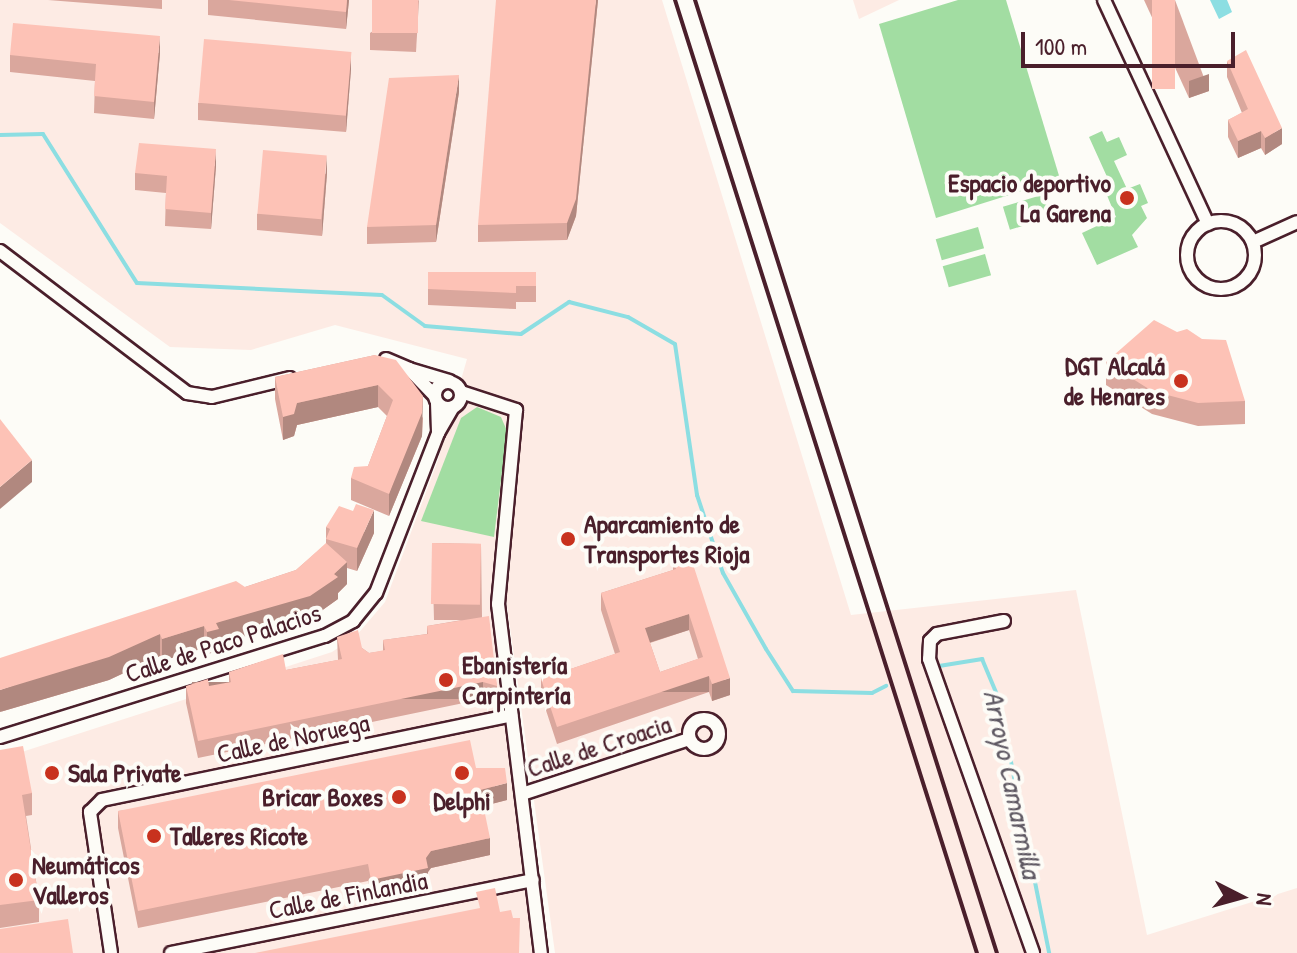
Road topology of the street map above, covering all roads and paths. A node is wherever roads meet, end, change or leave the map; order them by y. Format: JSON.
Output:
{"nodes":[{"id":1,"x":1104,"y":0,"type":"edge"},
{"id":2,"x":1297,"y":222,"type":"edge"},
{"id":3,"x":1208,"y":224,"type":"junction"},
{"id":4,"x":1253,"y":242,"type":"junction"},
{"id":5,"x":0,"y":251,"type":"edge"},
{"id":6,"x":373,"y":359,"type":"edge"},
{"id":7,"x":409,"y":369,"type":"junction"},
{"id":8,"x":302,"y":375,"type":"edge"},
{"id":9,"x":456,"y":387,"type":"junction"},
{"id":10,"x":435,"y":399,"type":"junction"},
{"id":11,"x":453,"y":407,"type":"junction"},
{"id":12,"x":438,"y":433,"type":"junction"},
{"id":13,"x":1004,"y":621,"type":"dead end"},
{"id":14,"x":511,"y":715,"type":"junction"},
{"id":15,"x":0,"y":737,"type":"edge"},
{"id":16,"x":689,"y":739,"type":"dead end"},
{"id":17,"x":522,"y":794,"type":"junction"},
{"id":18,"x":533,"y":880,"type":"junction"},
{"id":19,"x":111,"y":953,"type":"edge"},
{"id":20,"x":171,"y":953,"type":"edge"},
{"id":21,"x":541,"y":953,"type":"edge"},
{"id":22,"x":1033,"y":953,"type":"edge"}],
"edges":[{"from":1,"to":3,"type":"street"},
{"from":2,"to":4,"type":"street"},
{"from":3,"to":4,"type":"street"},
{"from":3,"to":4,"type":"street"},
{"from":5,"to":8,"type":"street"},
{"from":6,"to":7,"type":"street"},
{"from":7,"to":9,"type":"street"},
{"from":7,"to":10,"type":"street"},
{"from":9,"to":10,"type":"street"},
{"from":9,"to":11,"type":"street"},
{"from":9,"to":14,"type":"street"},
{"from":10,"to":11,"type":"street"},
{"from":10,"to":12,"type":"street"},
{"from":11,"to":12,"type":"street"},
{"from":12,"to":15,"type":"street","name":"Calle de Paco Palacios"},
{"from":13,"to":22,"type":"street"},
{"from":14,"to":17,"type":"street"},
{"from":14,"to":19,"type":"street","name":"Calle de Noruega"},
{"from":16,"to":17,"type":"street","name":"Calle de Croacia"},
{"from":17,"to":18,"type":"street"},
{"from":18,"to":20,"type":"street","name":"Calle de Finlandia"},
{"from":18,"to":21,"type":"street"}]}
